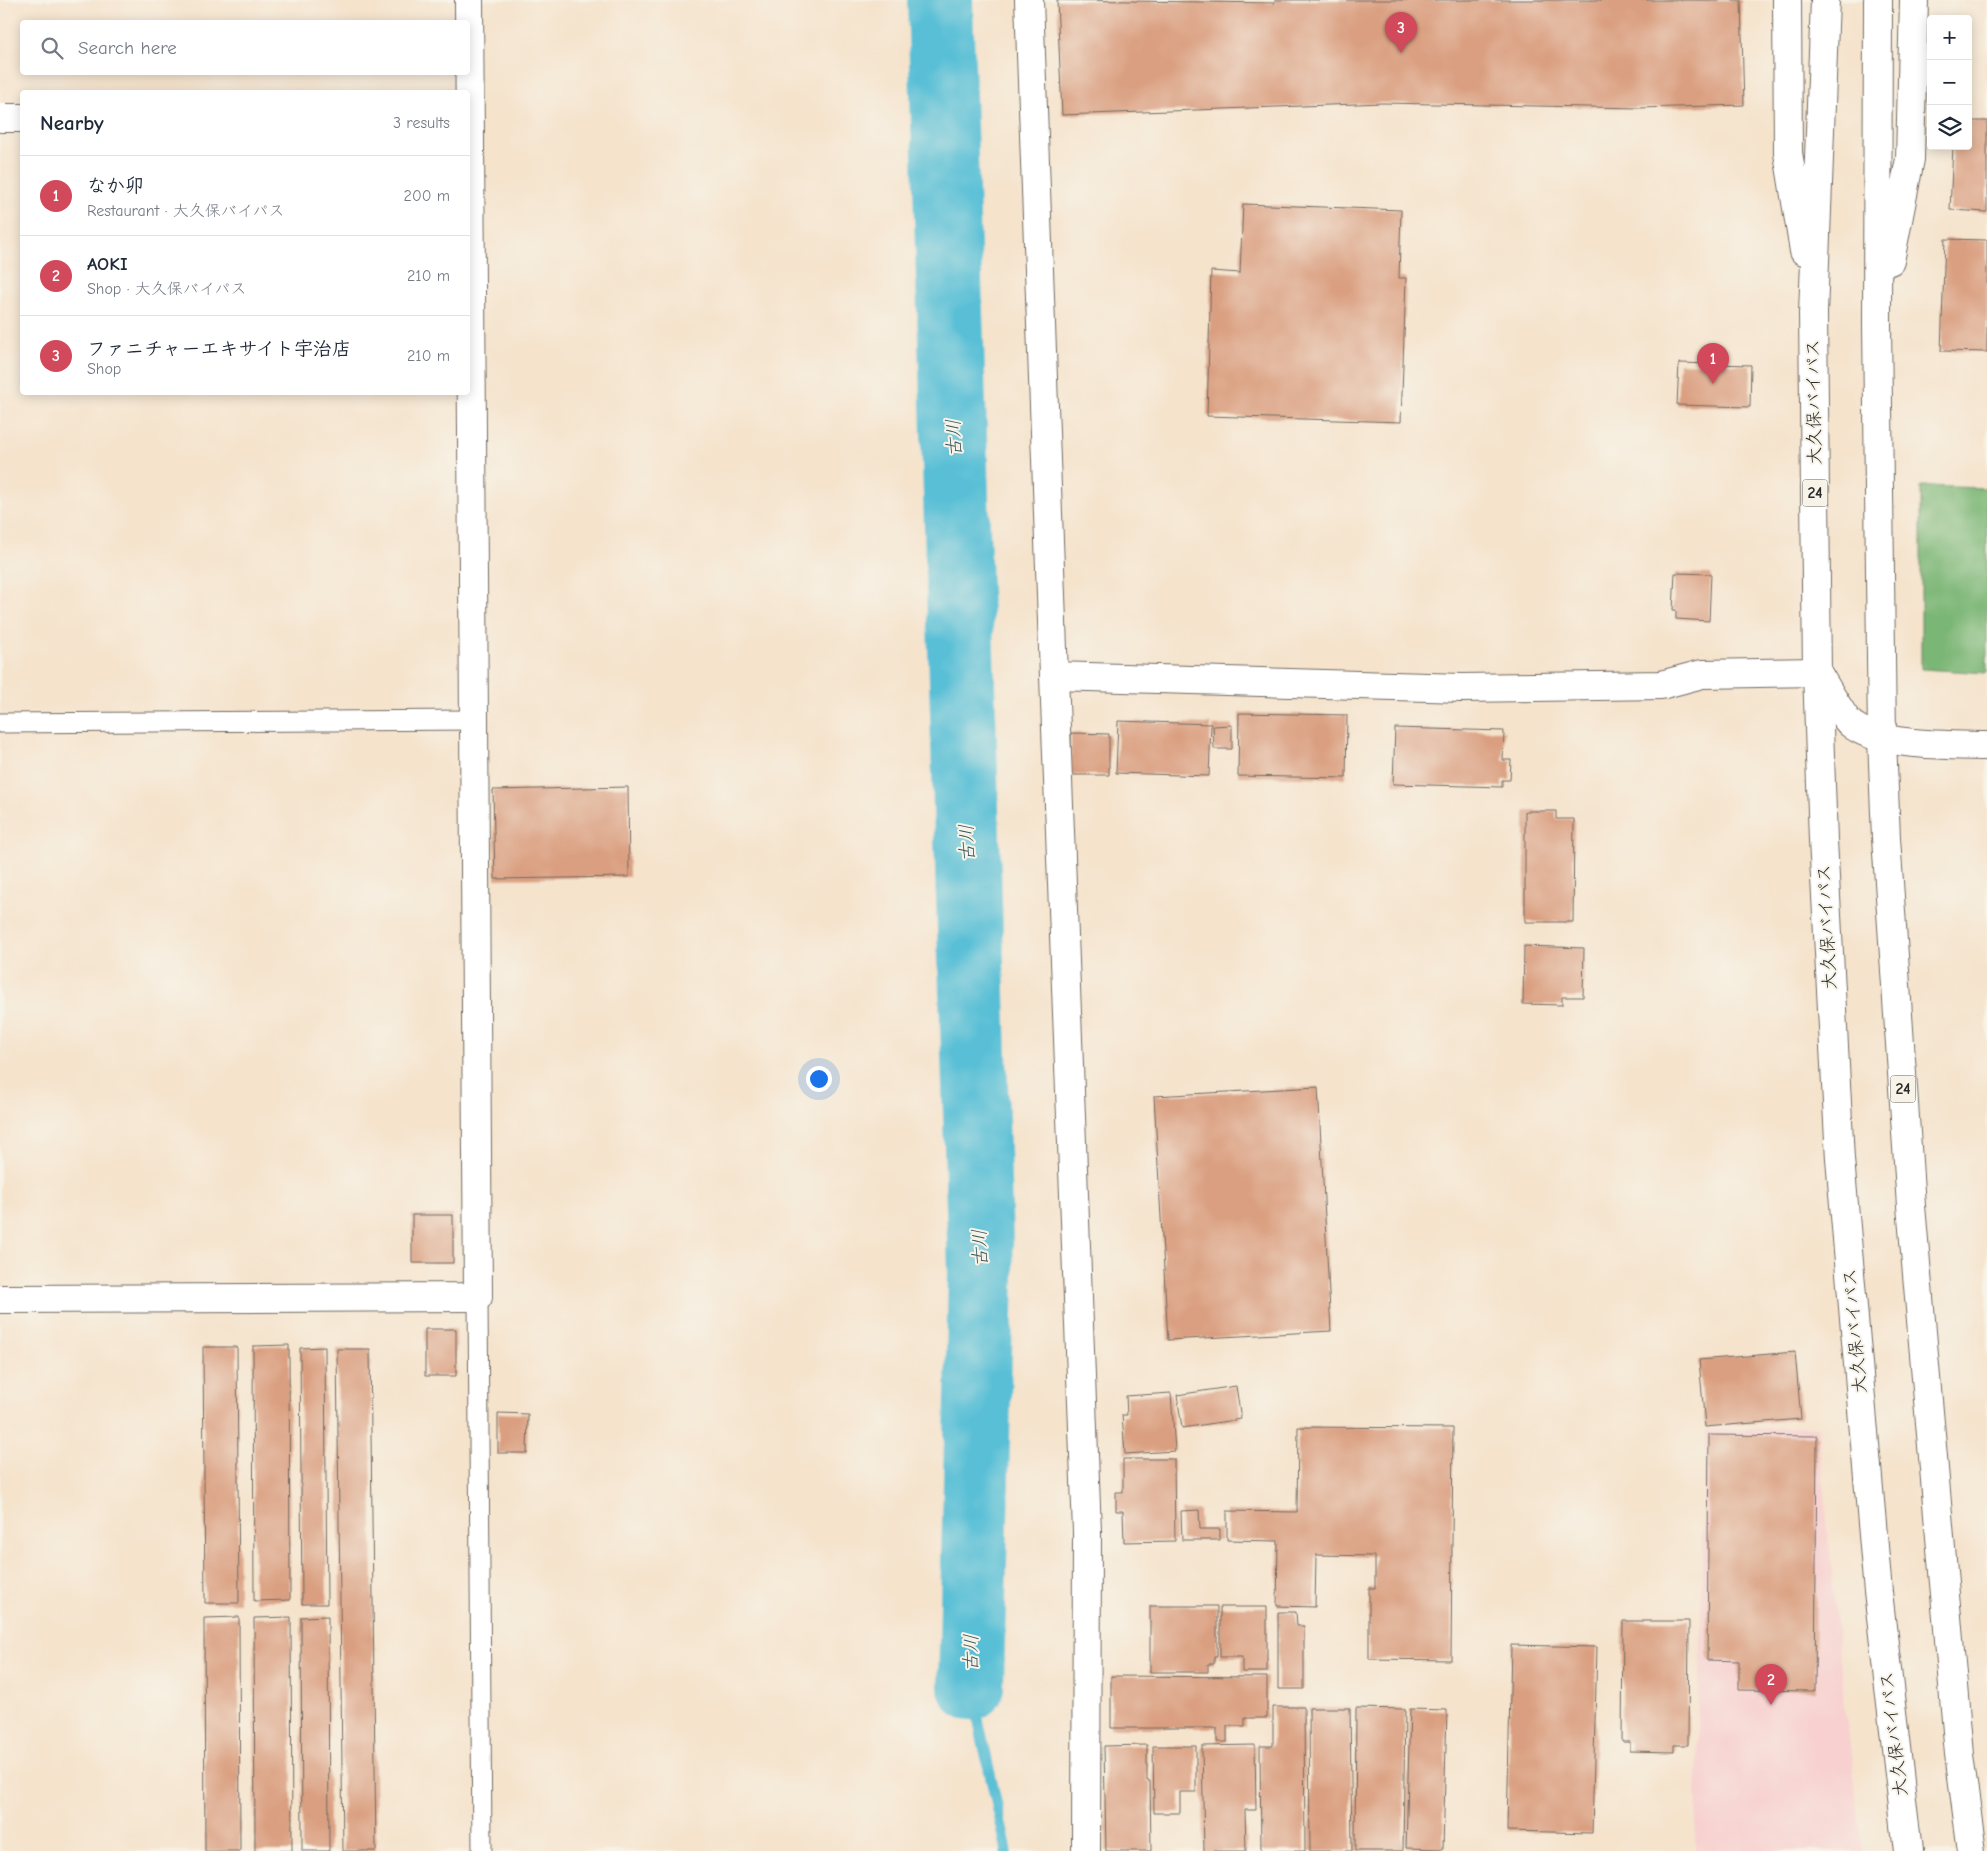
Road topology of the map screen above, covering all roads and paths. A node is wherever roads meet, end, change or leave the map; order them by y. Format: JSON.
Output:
{"nodes":[{"id":1,"x":469,"y":0,"type":"edge"},
{"id":2,"x":1030,"y":0,"type":"edge"},
{"id":3,"x":1787,"y":0,"type":"edge"},
{"id":4,"x":1825,"y":0,"type":"edge"},
{"id":5,"x":1878,"y":0,"type":"edge"},
{"id":6,"x":1914,"y":0,"type":"edge"},
{"id":7,"x":469,"y":20,"type":"edge"},
{"id":8,"x":468,"y":75,"type":"edge"},
{"id":9,"x":468,"y":90,"type":"edge"},
{"id":10,"x":0,"y":118,"type":"edge"},
{"id":11,"x":20,"y":118,"type":"edge"},
{"id":12,"x":1813,"y":314,"type":"junction"},
{"id":13,"x":470,"y":316,"type":"edge"},
{"id":14,"x":1877,"y":324,"type":"junction"},
{"id":15,"x":1817,"y":672,"type":"junction"},
{"id":16,"x":1054,"y":676,"type":"junction"},
{"id":17,"x":474,"y":720,"type":"junction"},
{"id":18,"x":0,"y":722,"type":"edge"},
{"id":19,"x":1882,"y":739,"type":"junction"},
{"id":20,"x":1987,"y":746,"type":"edge"},
{"id":21,"x":478,"y":1298,"type":"junction"},
{"id":22,"x":0,"y":1299,"type":"edge"},
{"id":23,"x":482,"y":1851,"type":"edge"},
{"id":24,"x":1086,"y":1851,"type":"edge"},
{"id":25,"x":1908,"y":1851,"type":"edge"},
{"id":26,"x":1972,"y":1851,"type":"edge"}],
"edges":[{"from":1,"to":7,"type":"main road"},
{"from":2,"to":16,"type":"main road"},
{"from":3,"to":12,"type":"main road"},
{"from":4,"to":12,"type":"main road","name":"大久保バイパス","number":"24"},
{"from":5,"to":14,"type":"main road","number":"24"},
{"from":6,"to":14,"type":"main road"},
{"from":8,"to":9,"type":"main road"},
{"from":10,"to":11,"type":"main road"},
{"from":12,"to":15,"type":"main road","name":"大久保バイパス","number":"24"},
{"from":13,"to":17,"type":"main road"},
{"from":14,"to":19,"type":"main road","number":"24"},
{"from":15,"to":16,"type":"main road"},
{"from":15,"to":19,"type":"main road"},
{"from":15,"to":25,"type":"main road","name":"大久保バイパス","number":"24"},
{"from":16,"to":24,"type":"main road"},
{"from":17,"to":18,"type":"lane"},
{"from":17,"to":21,"type":"main road"},
{"from":19,"to":20,"type":"main road"},
{"from":19,"to":26,"type":"main road","number":"24"},
{"from":21,"to":22,"type":"main road"},
{"from":21,"to":23,"type":"lane"}]}
